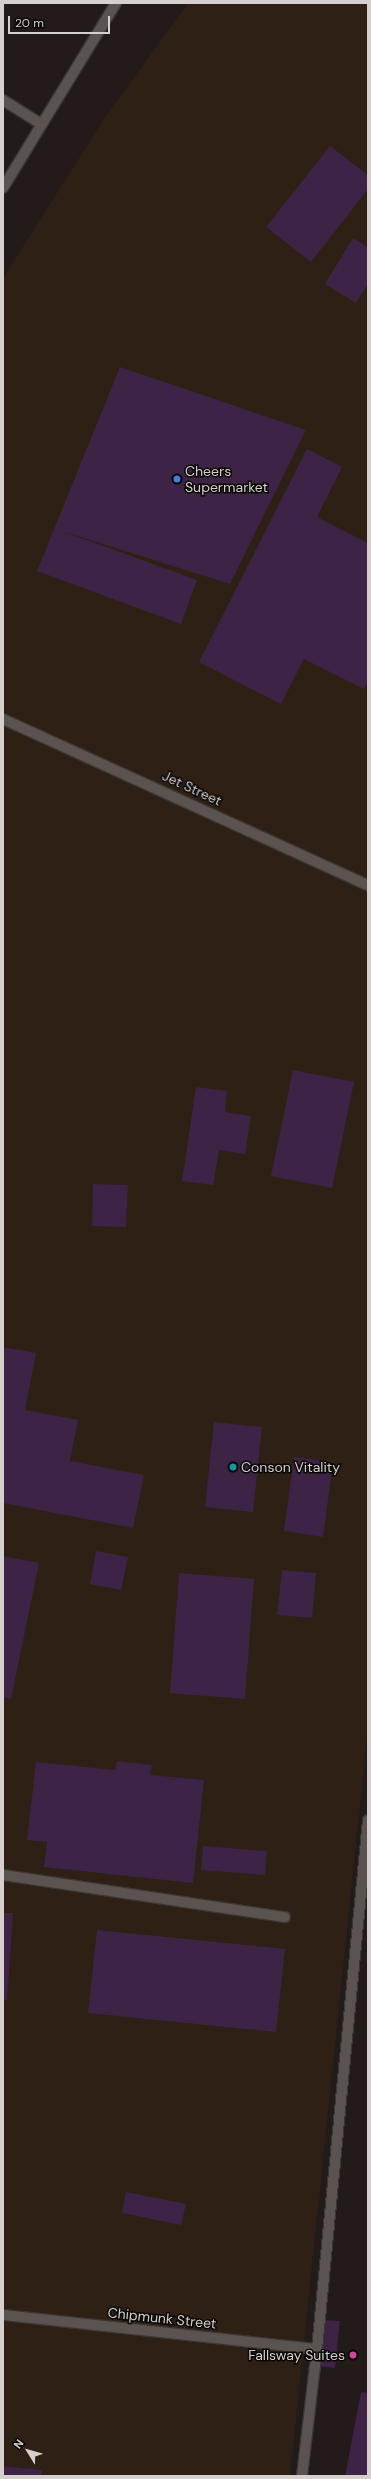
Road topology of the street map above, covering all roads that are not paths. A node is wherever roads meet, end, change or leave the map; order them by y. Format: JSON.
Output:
{"nodes":[{"id":1,"x":116,"y":3,"type":"edge"},
{"id":2,"x":3,"y":100,"type":"edge"},
{"id":3,"x":41,"y":124,"type":"junction"},
{"id":4,"x":3,"y":188,"type":"edge"},
{"id":5,"x":3,"y":719,"type":"edge"},
{"id":6,"x":368,"y":885,"type":"edge"},
{"id":7,"x":368,"y":1820,"type":"edge"},
{"id":8,"x":3,"y":1875,"type":"edge"},
{"id":9,"x":285,"y":1917,"type":"dead end"},
{"id":10,"x":3,"y":2315,"type":"edge"},
{"id":11,"x":317,"y":2349,"type":"junction"},
{"id":12,"x":302,"y":2476,"type":"edge"}],
"edges":[{"from":1,"to":3,"type":"street"},
{"from":2,"to":3,"type":"street"},
{"from":3,"to":4,"type":"street"},
{"from":5,"to":6,"type":"street","name":"Jet Street"},
{"from":7,"to":11,"type":"street"},
{"from":8,"to":9,"type":"street"},
{"from":10,"to":11,"type":"street","name":"Chipmunk Street"},
{"from":11,"to":12,"type":"street"}]}
